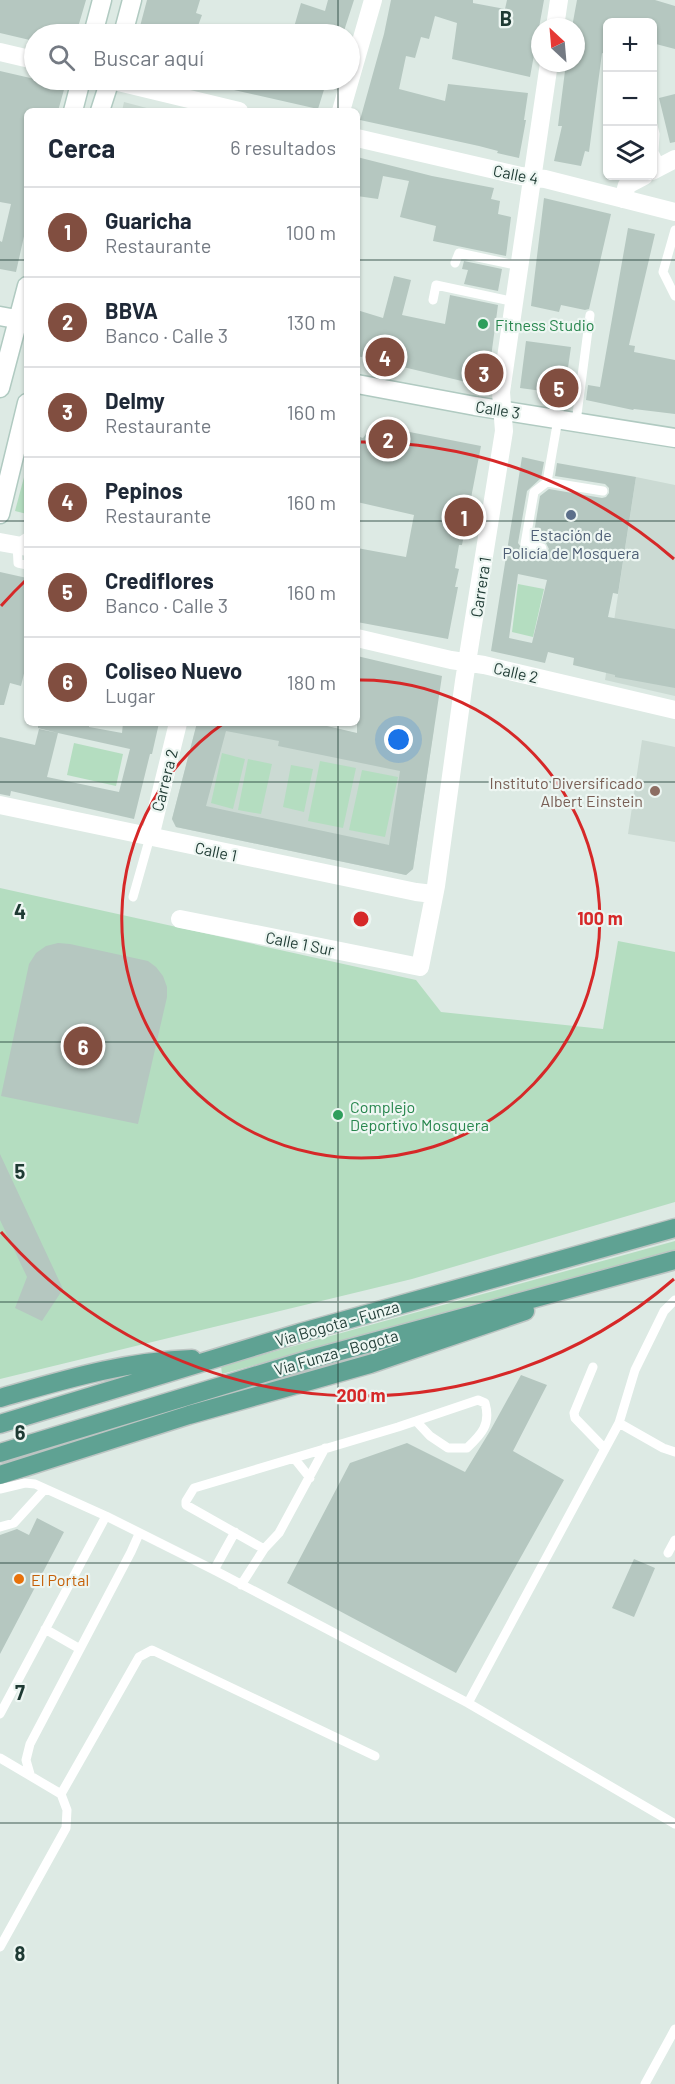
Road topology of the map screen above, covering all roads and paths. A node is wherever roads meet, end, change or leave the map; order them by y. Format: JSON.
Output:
{"nodes":[{"id":1,"x":102,"y":0,"type":"edge"},
{"id":2,"x":132,"y":0,"type":"edge"},
{"id":3,"x":373,"y":0,"type":"edge"},
{"id":4,"x":559,"y":0,"type":"edge"},
{"id":5,"x":556,"y":18,"type":"edge"},
{"id":6,"x":96,"y":24,"type":"edge"},
{"id":7,"x":126,"y":24,"type":"edge"},
{"id":8,"x":360,"y":45,"type":"edge"},
{"id":9,"x":0,"y":52,"type":"edge"},
{"id":10,"x":24,"y":58,"type":"edge"},
{"id":11,"x":548,"y":72,"type":"edge"},
{"id":12,"x":78,"y":90,"type":"edge"},
{"id":13,"x":107,"y":90,"type":"edge"},
{"id":14,"x":152,"y":90,"type":"edge"},
{"id":15,"x":347,"y":90,"type":"edge"},
{"id":16,"x":74,"y":108,"type":"edge"},
{"id":17,"x":101,"y":108,"type":"edge"},
{"id":18,"x":227,"y":108,"type":"edge"},
{"id":19,"x":342,"y":108,"type":"edge"},
{"id":20,"x":653,"y":126,"type":"edge"},
{"id":21,"x":360,"y":139,"type":"edge"},
{"id":22,"x":663,"y":166,"type":"edge"},
{"id":23,"x":532,"y":177,"type":"junction"},
{"id":24,"x":636,"y":180,"type":"edge"},
{"id":25,"x":623,"y":199,"type":"junction"},
{"id":26,"x":675,"y":212,"type":"edge"},
{"id":27,"x":675,"y":230,"type":"edge"},
{"id":28,"x":455,"y":263,"type":"dead end"},
{"id":29,"x":520,"y":266,"type":"junction"},
{"id":30,"x":675,"y":296,"type":"edge"},
{"id":31,"x":433,"y":300,"type":"dead end"},
{"id":32,"x":515,"y":302,"type":"junction"},
{"id":33,"x":590,"y":315,"type":"dead end"},
{"id":34,"x":0,"y":316,"type":"edge"},
{"id":35,"x":23,"y":320,"type":"edge"},
{"id":36,"x":360,"y":385,"type":"edge"},
{"id":37,"x":0,"y":388,"type":"edge"},
{"id":38,"x":502,"y":410,"type":"junction"},
{"id":39,"x":24,"y":415,"type":"edge"},
{"id":40,"x":567,"y":421,"type":"junction"},
{"id":41,"x":675,"y":438,"type":"edge"},
{"id":42,"x":547,"y":482,"type":"junction"},
{"id":43,"x":603,"y":491,"type":"dead end"},
{"id":44,"x":0,"y":514,"type":"edge"},
{"id":45,"x":18,"y":543,"type":"edge"},
{"id":46,"x":542,"y":548,"type":"dead end"},
{"id":47,"x":24,"y":564,"type":"edge"},
{"id":48,"x":360,"y":639,"type":"edge"},
{"id":49,"x":467,"y":663,"type":"junction"},
{"id":50,"x":675,"y":710,"type":"edge"},
{"id":51,"x":177,"y":726,"type":"edge"},
{"id":52,"x":0,"y":805,"type":"edge"},
{"id":53,"x":150,"y":837,"type":"junction"},
{"id":54,"x":433,"y":894,"type":"junction"},
{"id":55,"x":133,"y":897,"type":"dead end"},
{"id":56,"x":180,"y":919,"type":"dead end"},
{"id":57,"x":420,"y":967,"type":"joint"},
{"id":58,"x":675,"y":1228,"type":"edge"},
{"id":59,"x":675,"y":1260,"type":"edge"},
{"id":60,"x":618,"y":1276,"type":"junction"},
{"id":61,"x":675,"y":1300,"type":"edge"},
{"id":62,"x":220,"y":1358,"type":"junction"},
{"id":63,"x":593,"y":1367,"type":"dead end"},
{"id":64,"x":0,"y":1398,"type":"edge"},
{"id":65,"x":416,"y":1421,"type":"junction"},
{"id":66,"x":619,"y":1423,"type":"junction"},
{"id":67,"x":0,"y":1424,"type":"edge"},
{"id":68,"x":325,"y":1448,"type":"junction"},
{"id":69,"x":605,"y":1449,"type":"junction"},
{"id":70,"x":675,"y":1452,"type":"edge"},
{"id":71,"x":0,"y":1453,"type":"edge"},
{"id":72,"x":294,"y":1458,"type":"junction"},
{"id":73,"x":0,"y":1475,"type":"edge"},
{"id":74,"x":310,"y":1478,"type":"junction"},
{"id":75,"x":0,"y":1489,"type":"edge"},
{"id":76,"x":45,"y":1489,"type":"junction"},
{"id":77,"x":106,"y":1516,"type":"junction"},
{"id":78,"x":0,"y":1527,"type":"edge"},
{"id":79,"x":235,"y":1532,"type":"junction"},
{"id":80,"x":139,"y":1534,"type":"junction"},
{"id":81,"x":675,"y":1540,"type":"edge"},
{"id":82,"x":264,"y":1549,"type":"junction"},
{"id":83,"x":668,"y":1553,"type":"dead end"},
{"id":84,"x":214,"y":1570,"type":"junction"},
{"id":85,"x":241,"y":1584,"type":"junction"},
{"id":86,"x":45,"y":1629,"type":"junction"},
{"id":87,"x":80,"y":1649,"type":"junction"},
{"id":88,"x":468,"y":1703,"type":"junction"},
{"id":89,"x":0,"y":1714,"type":"edge"},
{"id":90,"x":375,"y":1756,"type":"dead end"},
{"id":91,"x":0,"y":1758,"type":"edge"},
{"id":92,"x":30,"y":1774,"type":"junction"},
{"id":93,"x":61,"y":1794,"type":"junction"},
{"id":94,"x":675,"y":1824,"type":"edge"},
{"id":95,"x":0,"y":1947,"type":"edge"},
{"id":96,"x":675,"y":2029,"type":"edge"},
{"id":97,"x":645,"y":2084,"type":"edge"}],
"edges":[{"from":1,"to":6,"type":"street"},
{"from":2,"to":7,"type":"street"},
{"from":3,"to":8,"type":"street"},
{"from":4,"to":5,"type":"street"},
{"from":9,"to":10,"type":"street"},
{"from":11,"to":23,"type":"street","name":"Carrera 1"},
{"from":12,"to":16,"type":"street"},
{"from":13,"to":17,"type":"street"},
{"from":14,"to":18,"type":"street"},
{"from":15,"to":19,"type":"street"},
{"from":20,"to":22,"type":"lane"},
{"from":21,"to":23,"type":"street","name":"Calle 4"},
{"from":23,"to":25,"type":"street","name":"Calle 4"},
{"from":23,"to":29,"type":"street","name":"Carrera 1"},
{"from":24,"to":25,"type":"street"},
{"from":25,"to":26,"type":"street","name":"Calle 4"},
{"from":27,"to":30,"type":"lane"},
{"from":28,"to":29,"type":"lane"},
{"from":29,"to":32,"type":"street","name":"Carrera 1"},
{"from":31,"to":32,"type":"lane"},
{"from":32,"to":38,"type":"street","name":"Carrera 1"},
{"from":33,"to":40,"type":"lane"},
{"from":34,"to":35,"type":"street"},
{"from":35,"to":37,"type":"street"},
{"from":36,"to":38,"type":"street","name":"Calle 3"},
{"from":38,"to":40,"type":"street","name":"Calle 3"},
{"from":38,"to":49,"type":"street","name":"Carrera 1"},
{"from":39,"to":44,"type":"street"},
{"from":40,"to":41,"type":"street","name":"Calle 3"},
{"from":40,"to":42,"type":"lane"},
{"from":42,"to":43,"type":"lane"},
{"from":42,"to":46,"type":"lane"},
{"from":45,"to":47,"type":"lane"},
{"from":48,"to":49,"type":"street","name":"Calle 2"},
{"from":49,"to":50,"type":"street","name":"Calle 2"},
{"from":49,"to":54,"type":"street","name":"Carrera 1"},
{"from":51,"to":53,"type":"street","name":"Carrera 2"},
{"from":52,"to":53,"type":"street","name":"Calle 1"},
{"from":53,"to":54,"type":"street","name":"Calle 1"},
{"from":53,"to":55,"type":"lane"},
{"from":54,"to":57,"type":"street","name":"Carrera 1"},
{"from":56,"to":57,"type":"street","name":"Calle 1 Sur"},
{"from":58,"to":62,"type":"main road","name":"Vía Bogota - Funza"},
{"from":59,"to":60,"type":"main road","name":"Vía Funza - Bogota"},
{"from":60,"to":71,"type":"main road","name":"Vía Funza - Bogota"},
{"from":60,"to":73,"type":"main road"},
{"from":61,"to":66,"type":"lane"},
{"from":62,"to":64,"type":"main road"},
{"from":62,"to":67,"type":"main road","name":"Vía Bogota - Funza"},
{"from":63,"to":69,"type":"lane"},
{"from":65,"to":65,"type":"lane"},
{"from":65,"to":68,"type":"lane"},
{"from":66,"to":69,"type":"lane"},
{"from":66,"to":70,"type":"lane"},
{"from":68,"to":72,"type":"lane"},
{"from":68,"to":74,"type":"lane"},
{"from":69,"to":88,"type":"lane"},
{"from":72,"to":74,"type":"lane"},
{"from":72,"to":79,"type":"lane"},
{"from":74,"to":82,"type":"lane"},
{"from":75,"to":76,"type":"lane"},
{"from":76,"to":77,"type":"lane"},
{"from":76,"to":78,"type":"lane"},
{"from":77,"to":80,"type":"lane"},
{"from":77,"to":86,"type":"lane"},
{"from":79,"to":82,"type":"lane"},
{"from":79,"to":84,"type":"lane"},
{"from":80,"to":84,"type":"lane"},
{"from":80,"to":87,"type":"lane"},
{"from":81,"to":83,"type":"lane"},
{"from":82,"to":85,"type":"lane"},
{"from":84,"to":85,"type":"lane"},
{"from":85,"to":88,"type":"lane"},
{"from":86,"to":87,"type":"lane"},
{"from":86,"to":89,"type":"lane"},
{"from":87,"to":92,"type":"lane"},
{"from":88,"to":94,"type":"lane"},
{"from":90,"to":93,"type":"lane"},
{"from":91,"to":92,"type":"lane"},
{"from":92,"to":93,"type":"lane"},
{"from":93,"to":95,"type":"lane"},
{"from":96,"to":97,"type":"lane"}]}
